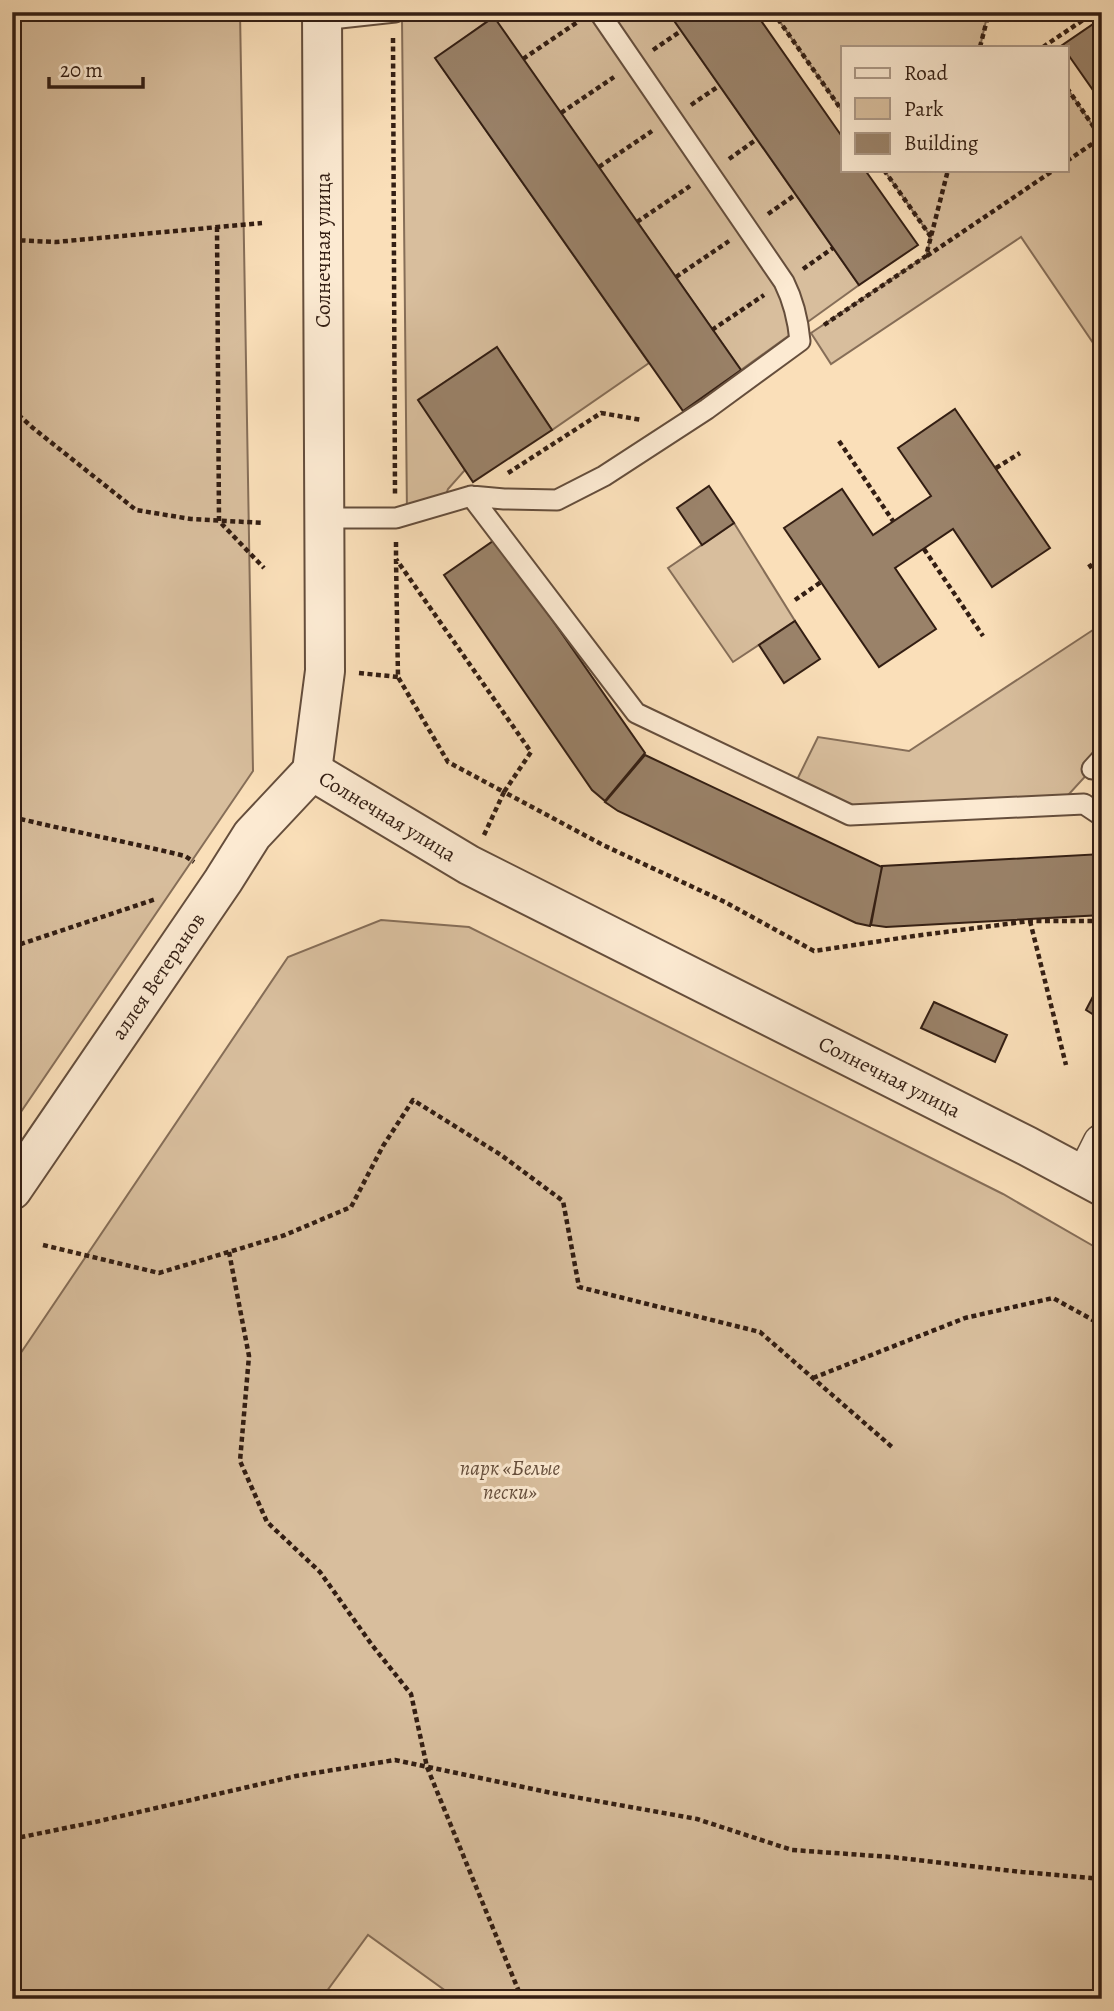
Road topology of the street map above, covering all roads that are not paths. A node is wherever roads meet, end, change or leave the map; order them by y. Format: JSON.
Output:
{"nodes":[{"id":1,"x":599,"y":12,"type":"edge"},
{"id":2,"x":394,"y":13,"type":"edge"},
{"id":3,"x":322,"y":16,"type":"edge"},
{"id":4,"x":471,"y":496,"type":"junction"},
{"id":5,"x":325,"y":518,"type":"junction"},
{"id":6,"x":312,"y":771,"type":"junction"},
{"id":7,"x":1102,"y":816,"type":"edge"},
{"id":8,"x":1102,"y":1143,"type":"edge"},
{"id":9,"x":1093,"y":1182,"type":"edge"},
{"id":10,"x":12,"y":1190,"type":"edge"}],
"edges":[{"from":1,"to":4,"type":"lane"},
{"from":2,"to":3,"type":"lane"},
{"from":3,"to":5,"type":"street","name":"Солнечная улица"},
{"from":4,"to":5,"type":"lane"},
{"from":4,"to":7,"type":"lane"},
{"from":5,"to":6,"type":"street","name":"Солнечная улица"},
{"from":6,"to":9,"type":"street","name":"Солнечная улица"},
{"from":6,"to":10,"type":"street","name":"аллея Ветеранов"},
{"from":8,"to":9,"type":"street"}]}
